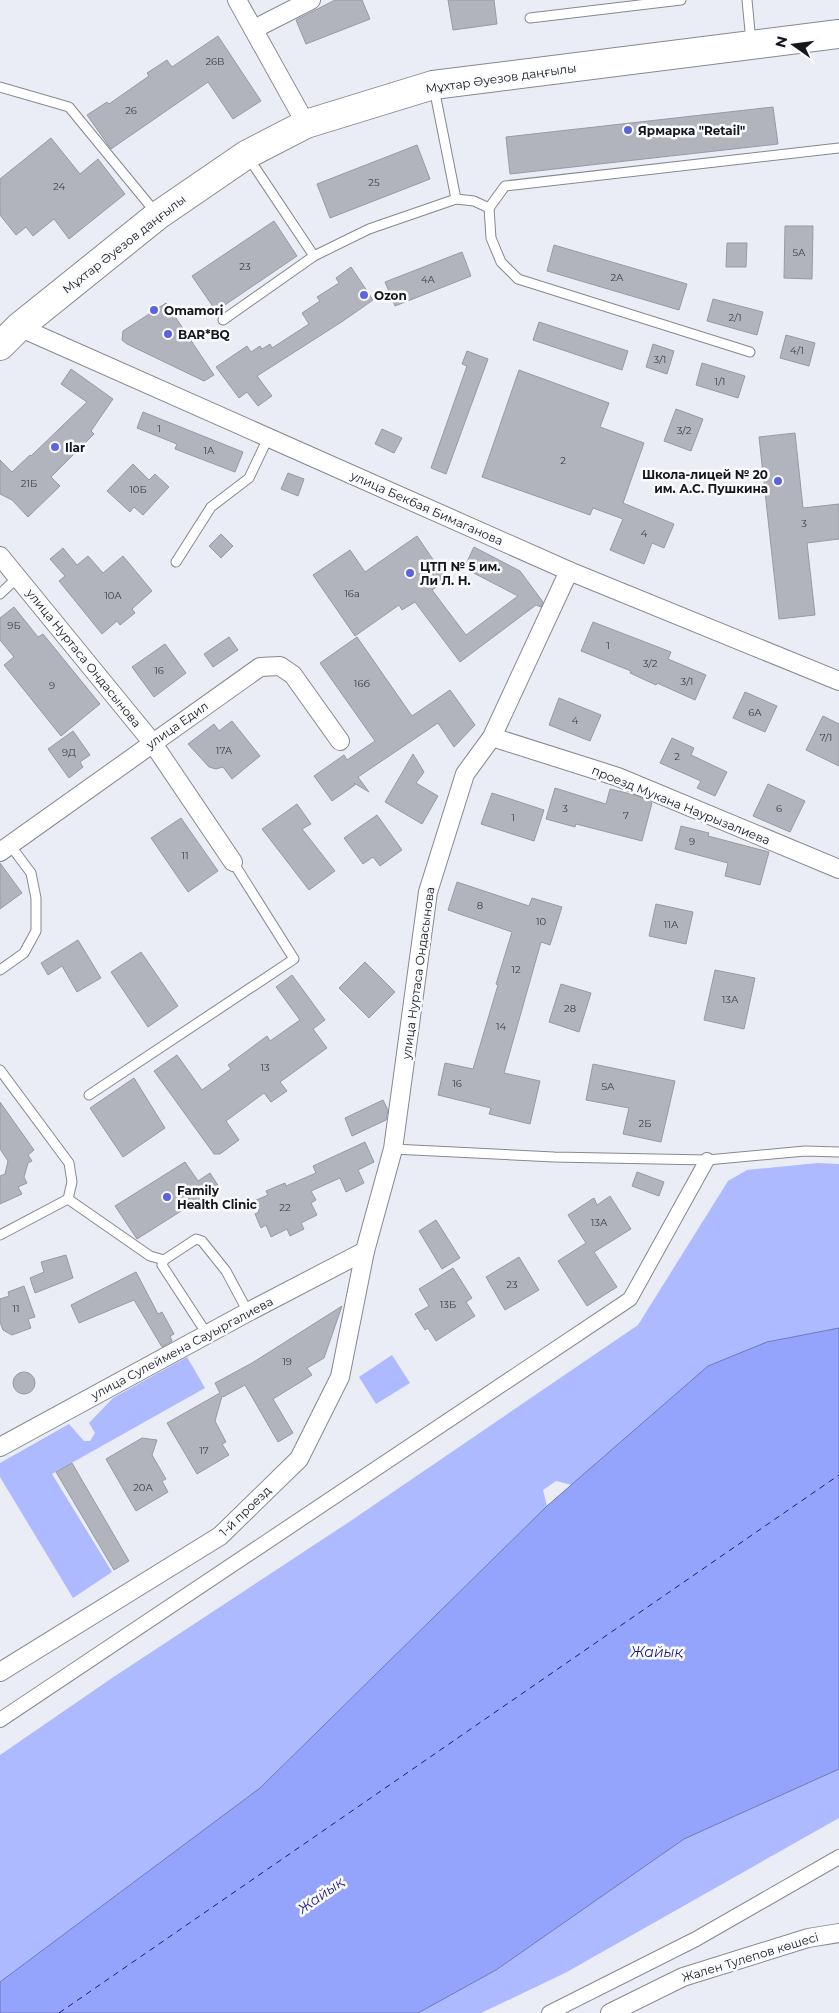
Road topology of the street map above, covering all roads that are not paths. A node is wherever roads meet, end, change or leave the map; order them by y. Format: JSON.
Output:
{"nodes":[{"id":1,"x":237,"y":0,"type":"edge"},
{"id":2,"x":311,"y":0,"type":"edge"},
{"id":3,"x":681,"y":0,"type":"edge"},
{"id":4,"x":747,"y":0,"type":"edge"},
{"id":5,"x":530,"y":18,"type":"dead end"},
{"id":6,"x":254,"y":29,"type":"junction"},
{"id":7,"x":839,"y":34,"type":"edge"},
{"id":8,"x":751,"y":44,"type":"junction"},
{"id":9,"x":433,"y":85,"type":"junction"},
{"id":10,"x":0,"y":87,"type":"edge"},
{"id":11,"x":306,"y":124,"type":"junction"},
{"id":12,"x":839,"y":148,"type":"edge"},
{"id":13,"x":246,"y":155,"type":"junction"},
{"id":14,"x":456,"y":198,"type":"junction"},
{"id":15,"x":489,"y":208,"type":"junction"},
{"id":16,"x":157,"y":216,"type":"junction"},
{"id":17,"x":314,"y":256,"type":"junction"},
{"id":18,"x":223,"y":320,"type":"dead end"},
{"id":19,"x":9,"y":336,"type":"edge"},
{"id":20,"x":750,"y":352,"type":"dead end"},
{"id":21,"x":268,"y":438,"type":"junction"},
{"id":22,"x":0,"y":556,"type":"edge"},
{"id":23,"x":176,"y":562,"type":"dead end"},
{"id":24,"x":569,"y":571,"type":"junction"},
{"id":25,"x":18,"y":577,"type":"junction"},
{"id":26,"x":0,"y":594,"type":"edge"},
{"id":27,"x":839,"y":681,"type":"edge"},
{"id":28,"x":492,"y":737,"type":"junction"},
{"id":29,"x":152,"y":742,"type":"junction"},
{"id":30,"x":340,"y":742,"type":"dead end"},
{"id":31,"x":5,"y":848,"type":"edge"},
{"id":32,"x":233,"y":862,"type":"joint"},
{"id":33,"x":839,"y":869,"type":"edge"},
{"id":34,"x":0,"y":970,"type":"edge"},
{"id":35,"x":0,"y":1070,"type":"edge"},
{"id":36,"x":89,"y":1095,"type":"dead end"},
{"id":37,"x":393,"y":1149,"type":"junction"},
{"id":38,"x":839,"y":1152,"type":"edge"},
{"id":39,"x":707,"y":1160,"type":"junction"},
{"id":40,"x":68,"y":1199,"type":"junction"},
{"id":41,"x":0,"y":1235,"type":"edge"},
{"id":42,"x":365,"y":1251,"type":"junction"},
{"id":43,"x":164,"y":1260,"type":"junction"},
{"id":44,"x":248,"y":1312,"type":"junction"},
{"id":45,"x":207,"y":1334,"type":"junction"},
{"id":46,"x":0,"y":1447,"type":"edge"},
{"id":47,"x":0,"y":1672,"type":"edge"},
{"id":48,"x":0,"y":1720,"type":"edge"},
{"id":49,"x":839,"y":1857,"type":"edge"},
{"id":50,"x":839,"y":1933,"type":"edge"},
{"id":51,"x":549,"y":2013,"type":"edge"},
{"id":52,"x":610,"y":2013,"type":"edge"}],
"edges":[{"from":1,"to":6,"type":"street"},
{"from":2,"to":6,"type":"street"},
{"from":3,"to":5,"type":"lane"},
{"from":4,"to":8,"type":"lane"},
{"from":6,"to":11,"type":"street"},
{"from":7,"to":8,"type":"main road","name":"Мұхтар Әуезов даңғылы"},
{"from":8,"to":9,"type":"main road","name":"Мұхтар Әуезов даңғылы"},
{"from":9,"to":11,"type":"main road","name":"Мұхтар Әуезов даңғылы"},
{"from":9,"to":14,"type":"lane"},
{"from":10,"to":16,"type":"lane"},
{"from":11,"to":13,"type":"main road","name":"Мұхтар Әуезов даңғылы"},
{"from":12,"to":15,"type":"lane"},
{"from":13,"to":16,"type":"main road","name":"Мұхтар Әуезов даңғылы"},
{"from":13,"to":17,"type":"lane"},
{"from":14,"to":15,"type":"lane"},
{"from":14,"to":17,"type":"lane"},
{"from":15,"to":20,"type":"lane"},
{"from":16,"to":19,"type":"main road","name":"Мұхтар Әуезов даңғылы"},
{"from":17,"to":18,"type":"lane"},
{"from":19,"to":21,"type":"street","name":"улица Бекбая Бимаганова"},
{"from":21,"to":23,"type":"lane"},
{"from":21,"to":24,"type":"street","name":"улица Бекбая Бимаганова"},
{"from":22,"to":25,"type":"street","name":"улица Нуртаса Ондасынова"},
{"from":24,"to":27,"type":"street","name":"улица Бекбая Бимаганова"},
{"from":24,"to":28,"type":"street","name":"улица Нуртаса Ондасынова"},
{"from":25,"to":26,"type":"lane"},
{"from":25,"to":29,"type":"street","name":"улица Нуртаса Ондасынова"},
{"from":28,"to":33,"type":"street","name":"проезд Мукана Наурызалиева"},
{"from":28,"to":37,"type":"street","name":"улица Нуртаса Ондасынова"},
{"from":29,"to":30,"type":"street","name":"улица Едил"},
{"from":29,"to":31,"type":"street","name":"улица Едил"},
{"from":29,"to":32,"type":"street","name":"улица Нуртаса Ондасынова"},
{"from":31,"to":34,"type":"lane"},
{"from":32,"to":36,"type":"lane"},
{"from":35,"to":40,"type":"lane"},
{"from":37,"to":39,"type":"lane"},
{"from":37,"to":42,"type":"street","name":"улица Нуртаса Ондасынова"},
{"from":38,"to":39,"type":"lane"},
{"from":39,"to":48,"type":"street"},
{"from":40,"to":41,"type":"lane"},
{"from":40,"to":43,"type":"lane"},
{"from":42,"to":44,"type":"street","name":"улица Сулеймена Сауыргалиева"},
{"from":42,"to":47,"type":"street","name":"1-й проезд"},
{"from":43,"to":44,"type":"lane"},
{"from":43,"to":45,"type":"lane"},
{"from":44,"to":45,"type":"street","name":"улица Сулеймена Сауыргалиева"},
{"from":45,"to":46,"type":"street","name":"улица Сулеймена Сауыргалиева"},
{"from":49,"to":51,"type":"street"},
{"from":50,"to":52,"type":"street","name":"Жален Тулепов көшесі"}]}
